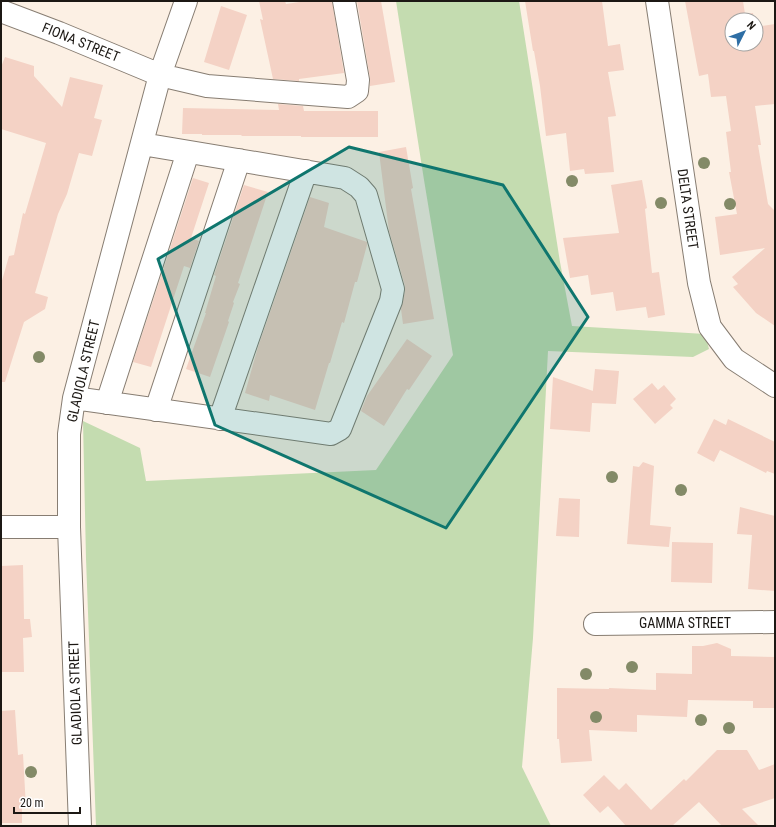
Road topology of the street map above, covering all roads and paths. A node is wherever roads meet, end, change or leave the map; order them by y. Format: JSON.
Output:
{"nodes":[{"id":1,"x":186,"y":1,"type":"edge"},
{"id":2,"x":344,"y":1,"type":"edge"},
{"id":3,"x":657,"y":1,"type":"edge"},
{"id":4,"x":1,"y":11,"type":"edge"},
{"id":5,"x":160,"y":75,"type":"junction"},
{"id":6,"x":142,"y":144,"type":"junction"},
{"id":7,"x":188,"y":152,"type":"junction"},
{"id":8,"x":239,"y":160,"type":"junction"},
{"id":9,"x":306,"y":171,"type":"junction"},
{"id":10,"x":775,"y":386,"type":"edge"},
{"id":11,"x":74,"y":398,"type":"junction"},
{"id":12,"x":107,"y":403,"type":"junction"},
{"id":13,"x":156,"y":410,"type":"junction"},
{"id":14,"x":220,"y":419,"type":"junction"},
{"id":15,"x":1,"y":527,"type":"edge"},
{"id":16,"x":69,"y":527,"type":"junction"},
{"id":17,"x":775,"y":622,"type":"edge"},
{"id":18,"x":595,"y":624,"type":"dead end"},
{"id":19,"x":80,"y":826,"type":"edge"}],
"edges":[{"from":1,"to":5,"type":"street","name":"GLADIOLA STREET"},
{"from":2,"to":5,"type":"street","name":"FIONA STREET"},
{"from":3,"to":10,"type":"street","name":"DELTA STREET"},
{"from":4,"to":5,"type":"street","name":"FIONA STREET"},
{"from":5,"to":6,"type":"street","name":"GLADIOLA STREET"},
{"from":6,"to":7,"type":"street"},
{"from":6,"to":11,"type":"street","name":"GLADIOLA STREET"},
{"from":7,"to":8,"type":"street"},
{"from":7,"to":12,"type":"street"},
{"from":8,"to":9,"type":"street"},
{"from":8,"to":13,"type":"street"},
{"from":9,"to":14,"type":"street"},
{"from":9,"to":14,"type":"street"},
{"from":11,"to":12,"type":"street"},
{"from":11,"to":16,"type":"street","name":"GLADIOLA STREET"},
{"from":12,"to":13,"type":"street"},
{"from":13,"to":14,"type":"street"},
{"from":15,"to":16,"type":"street"},
{"from":16,"to":19,"type":"street","name":"GLADIOLA STREET"},
{"from":17,"to":18,"type":"street","name":"GAMMA STREET"}]}
